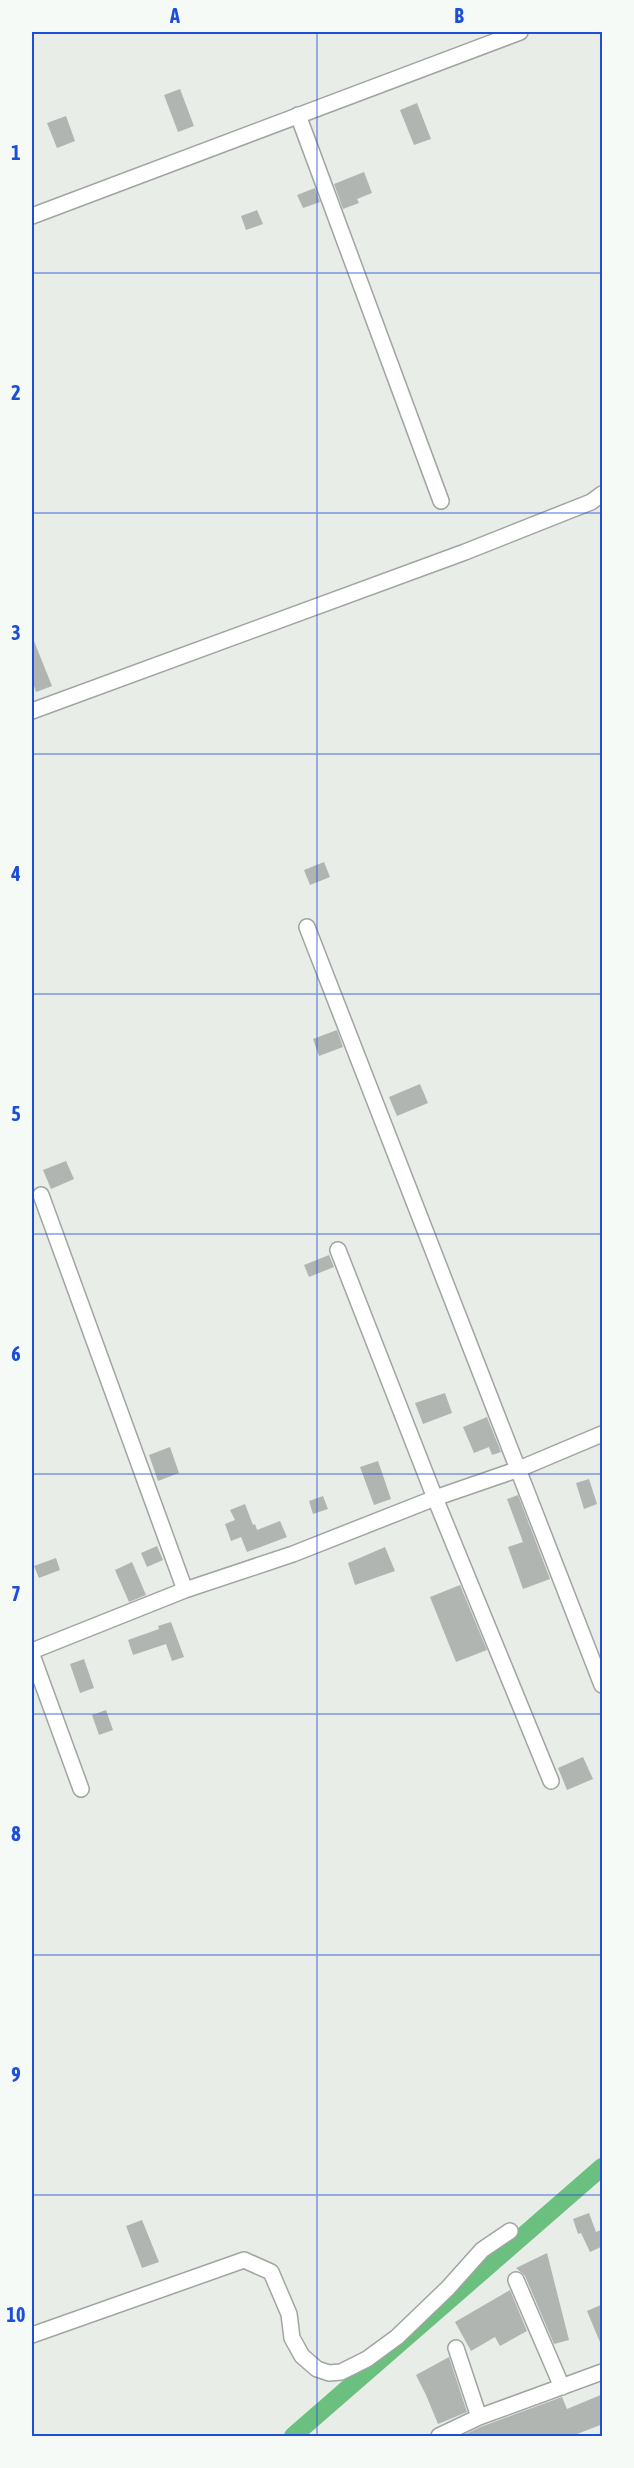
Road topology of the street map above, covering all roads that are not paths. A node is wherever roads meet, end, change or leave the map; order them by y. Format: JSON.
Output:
{"nodes":[{"id":1,"x":520,"y":32,"type":"edge"},
{"id":2,"x":298,"y":116,"type":"junction"},
{"id":3,"x":32,"y":216,"type":"edge"},
{"id":4,"x":603,"y":494,"type":"edge"},
{"id":5,"x":441,"y":501,"type":"dead end"},
{"id":6,"x":32,"y":711,"type":"edge"},
{"id":7,"x":307,"y":927,"type":"dead end"},
{"id":8,"x":41,"y":1195,"type":"dead end"},
{"id":9,"x":338,"y":1250,"type":"dead end"},
{"id":10,"x":603,"y":1434,"type":"edge"},
{"id":11,"x":519,"y":1469,"type":"junction"},
{"id":12,"x":435,"y":1498,"type":"junction"},
{"id":13,"x":185,"y":1590,"type":"junction"},
{"id":14,"x":32,"y":1653,"type":"edge"},
{"id":15,"x":603,"y":1685,"type":"edge"},
{"id":16,"x":551,"y":1781,"type":"dead end"},
{"id":17,"x":81,"y":1789,"type":"dead end"},
{"id":18,"x":510,"y":2231,"type":"dead end"},
{"id":19,"x":516,"y":2280,"type":"dead end"},
{"id":20,"x":32,"y":2335,"type":"edge"},
{"id":21,"x":456,"y":2348,"type":"dead end"},
{"id":22,"x":603,"y":2372,"type":"edge"},
{"id":23,"x":562,"y":2387,"type":"junction"},
{"id":24,"x":479,"y":2417,"type":"junction"},
{"id":25,"x":439,"y":2436,"type":"edge"}],
"edges":[{"from":1,"to":2,"type":"street"},
{"from":2,"to":3,"type":"street"},
{"from":2,"to":5,"type":"street"},
{"from":4,"to":6,"type":"street"},
{"from":7,"to":11,"type":"street"},
{"from":8,"to":13,"type":"street"},
{"from":9,"to":12,"type":"street"},
{"from":10,"to":11,"type":"street"},
{"from":11,"to":12,"type":"street"},
{"from":11,"to":15,"type":"street"},
{"from":12,"to":13,"type":"street"},
{"from":12,"to":16,"type":"street"},
{"from":13,"to":14,"type":"street"},
{"from":14,"to":17,"type":"street"},
{"from":18,"to":20,"type":"street"},
{"from":19,"to":23,"type":"street"},
{"from":21,"to":24,"type":"street"},
{"from":22,"to":23,"type":"street"},
{"from":23,"to":24,"type":"street"},
{"from":24,"to":25,"type":"street"}]}
